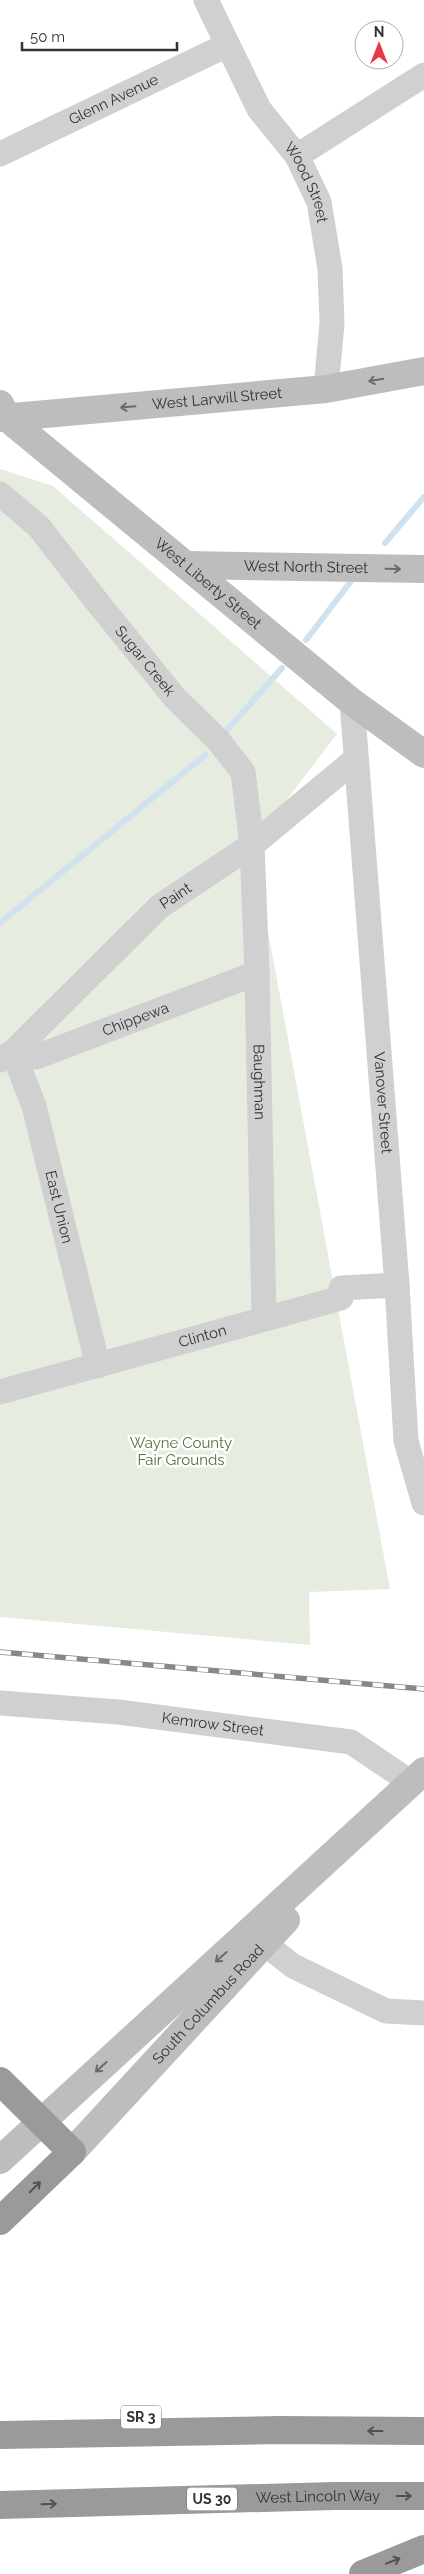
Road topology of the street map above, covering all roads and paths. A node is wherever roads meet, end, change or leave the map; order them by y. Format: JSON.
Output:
{"nodes":[{"id":1,"x":206,"y":0,"type":"edge"},
{"id":2,"x":227,"y":45,"type":"junction"},
{"id":3,"x":424,"y":75,"type":"edge"},
{"id":4,"x":0,"y":154,"type":"edge"},
{"id":5,"x":297,"y":156,"type":"junction"},
{"id":6,"x":424,"y":371,"type":"edge"},
{"id":7,"x":326,"y":389,"type":"junction"},
{"id":8,"x":2,"y":413,"type":"edge"},
{"id":9,"x":0,"y":494,"type":"edge"},
{"id":10,"x":187,"y":565,"type":"junction"},
{"id":11,"x":424,"y":569,"type":"edge"},
{"id":12,"x":352,"y":702,"type":"junction"},
{"id":13,"x":424,"y":754,"type":"edge"},
{"id":14,"x":356,"y":759,"type":"junction"},
{"id":15,"x":252,"y":845,"type":"junction"},
{"id":16,"x":257,"y":973,"type":"junction"},
{"id":17,"x":6,"y":1056,"type":"edge"},
{"id":18,"x":397,"y":1285,"type":"junction"},
{"id":19,"x":264,"y":1318,"type":"junction"},
{"id":20,"x":98,"y":1366,"type":"junction"},
{"id":21,"x":0,"y":1392,"type":"edge"},
{"id":22,"x":424,"y":1502,"type":"edge"},
{"id":23,"x":0,"y":1703,"type":"edge"},
{"id":24,"x":418,"y":1777,"type":"edge"},
{"id":25,"x":257,"y":1938,"type":"junction"},
{"id":26,"x":424,"y":2013,"type":"edge"},
{"id":27,"x":0,"y":2081,"type":"edge"},
{"id":28,"x":0,"y":2107,"type":"edge"},
{"id":29,"x":34,"y":2128,"type":"junction"},
{"id":30,"x":66,"y":2158,"type":"junction"},
{"id":31,"x":0,"y":2160,"type":"edge"},
{"id":32,"x":0,"y":2221,"type":"edge"},
{"id":33,"x":0,"y":2419,"type":"edge"},
{"id":34,"x":280,"y":2430,"type":"junction"},
{"id":35,"x":424,"y":2431,"type":"edge"},
{"id":36,"x":0,"y":2435,"type":"edge"},
{"id":37,"x":424,"y":2496,"type":"edge"},
{"id":38,"x":0,"y":2505,"type":"edge"},
{"id":39,"x":424,"y":2549,"type":"edge"},
{"id":40,"x":363,"y":2574,"type":"edge"}],
"edges":[{"from":1,"to":2,"type":"street","name":"Wood Street"},
{"from":2,"to":4,"type":"street","name":"Glenn Avenue"},
{"from":2,"to":5,"type":"street","name":"Wood Street"},
{"from":3,"to":5,"type":"street"},
{"from":5,"to":7,"type":"street","name":"Wood Street"},
{"from":6,"to":7,"type":"main road","name":"West Larwill Street","one_way":true},
{"from":7,"to":8,"type":"main road","name":"West Larwill Street","one_way":true},
{"from":8,"to":10,"type":"main road","name":"West Liberty Street"},
{"from":9,"to":15,"type":"street","name":"Sugar Creek"},
{"from":10,"to":11,"type":"main road","name":"West North Street","one_way":true},
{"from":10,"to":12,"type":"main road","name":"West Liberty Street"},
{"from":12,"to":13,"type":"main road","name":"West Liberty Street"},
{"from":12,"to":14,"type":"street","name":"Vanover Street"},
{"from":14,"to":15,"type":"street","name":"Paint"},
{"from":14,"to":18,"type":"street","name":"Vanover Street"},
{"from":15,"to":16,"type":"street","name":"Baughman"},
{"from":15,"to":17,"type":"street","name":"Paint"},
{"from":16,"to":17,"type":"street","name":"Chippewa"},
{"from":16,"to":19,"type":"street","name":"Baughman"},
{"from":17,"to":20,"type":"street","name":"East Union"},
{"from":18,"to":19,"type":"street","name":"Clinton"},
{"from":18,"to":22,"type":"street","name":"Vanover Street"},
{"from":19,"to":20,"type":"street","name":"Clinton"},
{"from":20,"to":21,"type":"street","name":"Clinton"},
{"from":23,"to":24,"type":"street","name":"Kemrow Street"},
{"from":24,"to":25,"type":"main road","name":"South Columbus Road"},
{"from":25,"to":26,"type":"street"},
{"from":25,"to":29,"type":"main road","name":"South Columbus Road","one_way":true},
{"from":25,"to":30,"type":"main road","name":"South Columbus Road"},
{"from":27,"to":29,"type":"highway"},
{"from":28,"to":29,"type":"highway"},
{"from":29,"to":30,"type":"highway"},
{"from":29,"to":31,"type":"main road","name":"South Columbus Road"},
{"from":32,"to":30,"type":"highway","name":"South Columbus Road","one_way":true},
{"from":33,"to":34,"type":"highway","number":"SR 3"},
{"from":35,"to":34,"type":"highway","one_way":true},
{"from":34,"to":36,"type":"highway"},
{"from":38,"to":37,"type":"highway","name":"West Lincoln Way","number":"US 30","one_way":true},
{"from":40,"to":39,"type":"highway","one_way":true}]}
